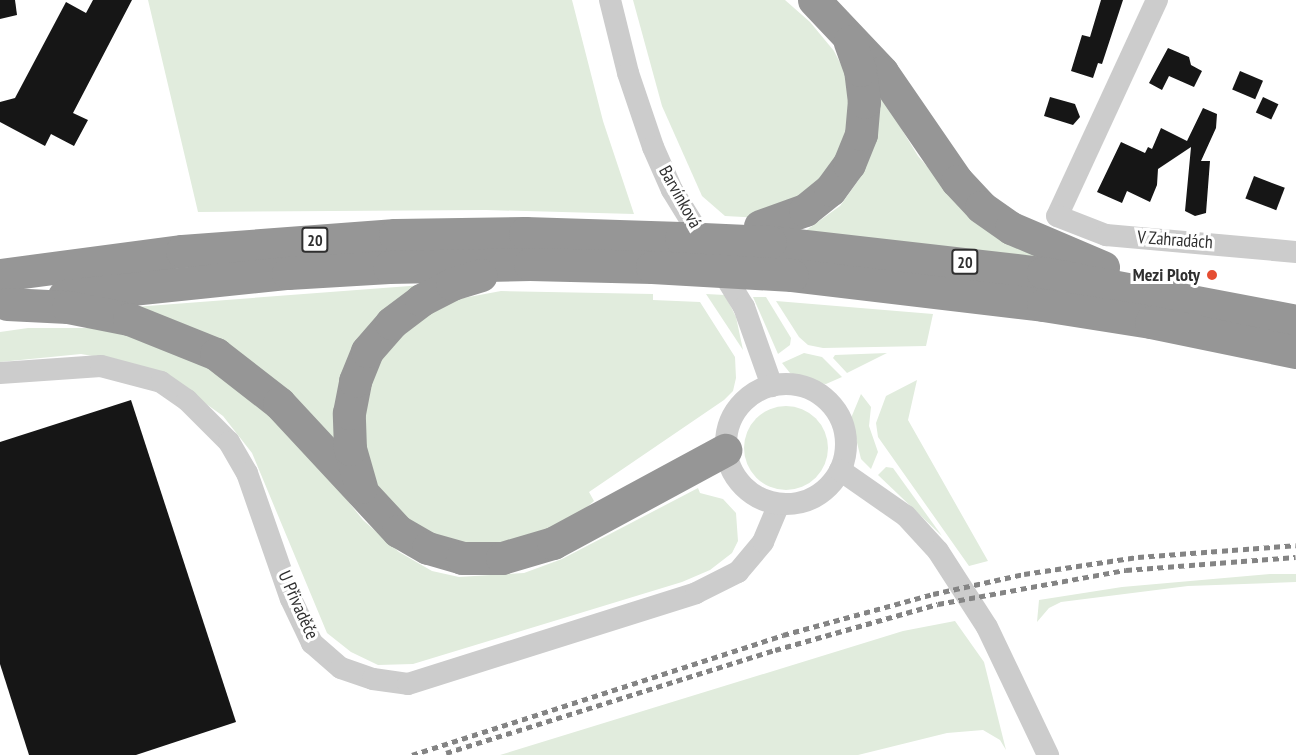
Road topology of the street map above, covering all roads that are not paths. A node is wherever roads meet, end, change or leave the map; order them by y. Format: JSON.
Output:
{"nodes":[{"id":1,"x":610,"y":0,"type":"edge"},
{"id":2,"x":814,"y":0,"type":"edge"},
{"id":3,"x":1157,"y":0,"type":"edge"},
{"id":4,"x":841,"y":25,"type":"junction"},
{"id":5,"x":765,"y":234,"type":"junction"},
{"id":6,"x":1296,"y":252,"type":"edge"},
{"id":7,"x":530,"y":264,"type":"junction"},
{"id":8,"x":1158,"y":292,"type":"junction"},
{"id":9,"x":2,"y":294,"type":"edge"},
{"id":10,"x":1296,"y":321,"type":"edge"},
{"id":11,"x":1296,"y":352,"type":"edge"},
{"id":12,"x":0,"y":373,"type":"edge"},
{"id":13,"x":772,"y":386,"type":"junction"},
{"id":14,"x":725,"y":450,"type":"junction"},
{"id":15,"x":840,"y":470,"type":"junction"},
{"id":16,"x":367,"y":500,"type":"junction"},
{"id":17,"x":779,"y":504,"type":"junction"},
{"id":18,"x":1048,"y":755,"type":"edge"}],
"edges":[{"from":1,"to":13,"type":"street","name":"Barvínková"},
{"from":2,"to":4,"type":"highway"},
{"from":3,"to":6,"type":"street","name":"V Zahradách"},
{"from":4,"to":5,"type":"highway"},
{"from":4,"to":8,"type":"highway"},
{"from":5,"to":8,"type":"highway","number":"20"},
{"from":5,"to":9,"type":"highway","number":"20","bridge":true},
{"from":7,"to":9,"type":"highway","number":"20"},
{"from":7,"to":11,"type":"highway","number":"20","bridge":true},
{"from":7,"to":16,"type":"highway"},
{"from":8,"to":10,"type":"highway","number":"20"},
{"from":9,"to":16,"type":"highway"},
{"from":12,"to":17,"type":"street","name":"U Přivaděče"},
{"from":13,"to":14,"type":"street"},
{"from":13,"to":15,"type":"street"},
{"from":14,"to":16,"type":"highway"},
{"from":14,"to":17,"type":"street"},
{"from":15,"to":17,"type":"street"},
{"from":15,"to":18,"type":"street"}]}
